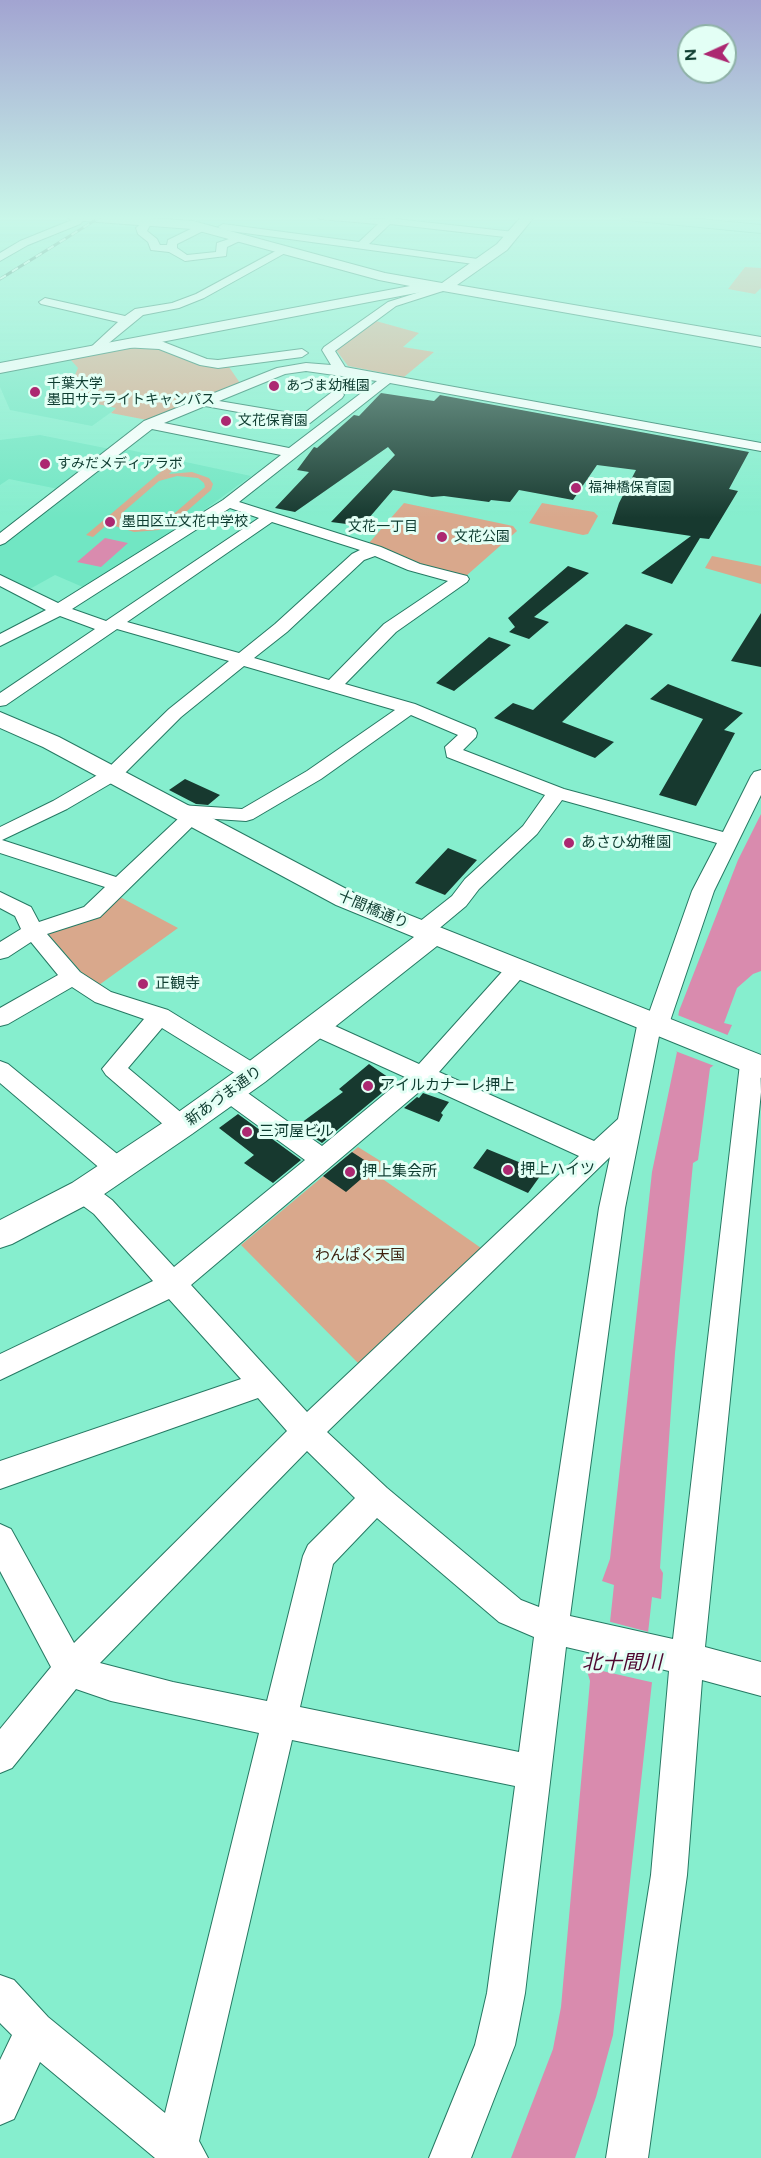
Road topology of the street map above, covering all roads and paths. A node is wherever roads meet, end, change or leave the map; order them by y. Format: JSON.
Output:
{"nodes":[{"id":1,"x":111,"y":317,"type":"edge"},
{"id":2,"x":131,"y":317,"type":"edge"},
{"id":3,"x":270,"y":317,"type":"edge"},
{"id":4,"x":374,"y":317,"type":"edge"},
{"id":5,"x":616,"y":317,"type":"edge"},
{"id":6,"x":126,"y":320,"type":"junction"},
{"id":7,"x":761,"y":342,"type":"edge"},
{"id":8,"x":126,"y":344,"type":"junction"},
{"id":9,"x":99,"y":349,"type":"junction"},
{"id":10,"x":328,"y":350,"type":"junction"},
{"id":11,"x":233,"y":363,"type":"junction"},
{"id":12,"x":0,"y":368,"type":"edge"},
{"id":13,"x":340,"y":370,"type":"junction"},
{"id":14,"x":388,"y":378,"type":"junction"},
{"id":15,"x":248,"y":384,"type":"junction"},
{"id":16,"x":337,"y":395,"type":"dead end"},
{"id":17,"x":203,"y":402,"type":"junction"},
{"id":18,"x":149,"y":424,"type":"junction"},
{"id":19,"x":761,"y":447,"type":"edge"},
{"id":20,"x":291,"y":453,"type":"junction"},
{"id":21,"x":228,"y":502,"type":"junction"},
{"id":22,"x":271,"y":516,"type":"junction"},
{"id":23,"x":0,"y":540,"type":"edge"},
{"id":24,"x":375,"y":550,"type":"junction"},
{"id":25,"x":3,"y":584,"type":"edge"},
{"id":26,"x":59,"y":610,"type":"junction"},
{"id":27,"x":111,"y":626,"type":"junction"},
{"id":28,"x":0,"y":641,"type":"edge"},
{"id":29,"x":244,"y":659,"type":"junction"},
{"id":30,"x":334,"y":685,"type":"junction"},
{"id":31,"x":0,"y":700,"type":"edge"},
{"id":32,"x":409,"y":708,"type":"junction"},
{"id":33,"x":0,"y":719,"type":"edge"},
{"id":34,"x":112,"y":774,"type":"junction"},
{"id":35,"x":761,"y":776,"type":"edge"},
{"id":36,"x":556,"y":793,"type":"junction"},
{"id":37,"x":186,"y":814,"type":"junction"},
{"id":38,"x":0,"y":835,"type":"edge"},
{"id":39,"x":728,"y":840,"type":"junction"},
{"id":40,"x":0,"y":846,"type":"edge"},
{"id":41,"x":118,"y":885,"type":"junction"},
{"id":42,"x":0,"y":899,"type":"edge"},
{"id":43,"x":33,"y":931,"type":"junction"},
{"id":44,"x":428,"y":934,"type":"junction"},
{"id":45,"x":0,"y":952,"type":"edge"},
{"id":46,"x":517,"y":969,"type":"junction"},
{"id":47,"x":72,"y":977,"type":"junction"},
{"id":48,"x":160,"y":1016,"type":"junction"},
{"id":49,"x":0,"y":1018,"type":"edge"},
{"id":50,"x":658,"y":1025,"type":"junction"},
{"id":51,"x":316,"y":1027,"type":"junction"},
{"id":52,"x":749,"y":1062,"type":"edge"},
{"id":53,"x":0,"y":1070,"type":"edge"},
{"id":54,"x":254,"y":1074,"type":"junction"},
{"id":55,"x":422,"y":1076,"type":"junction"},
{"id":56,"x":229,"y":1092,"type":"junction"},
{"id":57,"x":630,"y":1122,"type":"junction"},
{"id":58,"x":182,"y":1126,"type":"junction"},
{"id":59,"x":597,"y":1153,"type":"junction"},
{"id":60,"x":322,"y":1159,"type":"junction"},
{"id":61,"x":118,"y":1169,"type":"junction"},
{"id":62,"x":83,"y":1192,"type":"junction"},
{"id":63,"x":0,"y":1235,"type":"edge"},
{"id":64,"x":172,"y":1284,"type":"junction"},
{"id":65,"x":0,"y":1368,"type":"edge"},
{"id":66,"x":263,"y":1384,"type":"junction"},
{"id":67,"x":306,"y":1431,"type":"junction"},
{"id":68,"x":0,"y":1475,"type":"edge"},
{"id":69,"x":376,"y":1498,"type":"junction"},
{"id":70,"x":0,"y":1539,"type":"edge"},
{"id":71,"x":8,"y":1575,"type":"edge"},
{"id":72,"x":563,"y":1631,"type":"junction"},
{"id":73,"x":676,"y":1656,"type":"junction"},
{"id":74,"x":70,"y":1670,"type":"junction"},
{"id":75,"x":761,"y":1679,"type":"edge"},
{"id":76,"x":281,"y":1720,"type":"junction"},
{"id":77,"x":0,"y":1756,"type":"edge"},
{"id":78,"x":534,"y":1772,"type":"junction"},
{"id":79,"x":0,"y":1994,"type":"edge"},
{"id":80,"x":34,"y":2031,"type":"junction"},
{"id":81,"x":0,"y":2105,"type":"edge"},
{"id":82,"x":182,"y":2154,"type":"edge"},
{"id":83,"x":450,"y":2158,"type":"edge"},
{"id":84,"x":627,"y":2158,"type":"edge"}],
"edges":[{"from":1,"to":6,"type":"street"},
{"from":2,"to":6,"type":"street"},
{"from":3,"to":8,"type":"street"},
{"from":4,"to":10,"type":"street"},
{"from":5,"to":7,"type":"street"},
{"from":6,"to":9,"type":"street"},
{"from":8,"to":9,"type":"street"},
{"from":8,"to":11,"type":"street"},
{"from":9,"to":12,"type":"street"},
{"from":10,"to":11,"type":"street"},
{"from":10,"to":13,"type":"street"},
{"from":11,"to":15,"type":"street"},
{"from":13,"to":14,"type":"street"},
{"from":13,"to":15,"type":"street"},
{"from":14,"to":19,"type":"street"},
{"from":14,"to":20,"type":"street"},
{"from":15,"to":17,"type":"street"},
{"from":16,"to":17,"type":"street"},
{"from":17,"to":18,"type":"street"},
{"from":18,"to":20,"type":"street"},
{"from":18,"to":23,"type":"street"},
{"from":20,"to":21,"type":"street"},
{"from":21,"to":22,"type":"street"},
{"from":21,"to":26,"type":"street"},
{"from":22,"to":24,"type":"street"},
{"from":22,"to":27,"type":"street"},
{"from":24,"to":29,"type":"street"},
{"from":24,"to":30,"type":"street"},
{"from":25,"to":26,"type":"street"},
{"from":26,"to":27,"type":"street"},
{"from":26,"to":28,"type":"street"},
{"from":27,"to":29,"type":"street"},
{"from":27,"to":31,"type":"street"},
{"from":29,"to":30,"type":"street"},
{"from":29,"to":34,"type":"street"},
{"from":30,"to":32,"type":"street"},
{"from":32,"to":36,"type":"street"},
{"from":32,"to":37,"type":"street"},
{"from":33,"to":34,"type":"street","name":"十間橋通り"},
{"from":34,"to":37,"type":"street","name":"十間橋通り"},
{"from":34,"to":38,"type":"street"},
{"from":35,"to":39,"type":"street"},
{"from":36,"to":39,"type":"street"},
{"from":36,"to":44,"type":"street"},
{"from":37,"to":41,"type":"street"},
{"from":37,"to":44,"type":"street","name":"十間橋通り"},
{"from":39,"to":50,"type":"street"},
{"from":40,"to":41,"type":"street"},
{"from":41,"to":43,"type":"street"},
{"from":42,"to":43,"type":"street"},
{"from":43,"to":45,"type":"street"},
{"from":43,"to":47,"type":"street"},
{"from":44,"to":46,"type":"street","name":"十間橋通り"},
{"from":44,"to":51,"type":"street","name":"新あづま通り"},
{"from":46,"to":50,"type":"street","name":"十間橋通り"},
{"from":46,"to":55,"type":"street"},
{"from":47,"to":48,"type":"street"},
{"from":47,"to":49,"type":"street"},
{"from":48,"to":54,"type":"street"},
{"from":48,"to":58,"type":"street"},
{"from":50,"to":52,"type":"street","name":"十間橋通り"},
{"from":50,"to":57,"type":"street"},
{"from":51,"to":54,"type":"street","name":"新あづま通り"},
{"from":51,"to":55,"type":"street"},
{"from":52,"to":73,"type":"street"},
{"from":53,"to":61,"type":"street"},
{"from":54,"to":56,"type":"street","name":"新あづま通り"},
{"from":55,"to":59,"type":"street"},
{"from":55,"to":60,"type":"street"},
{"from":56,"to":58,"type":"street","name":"新あづま通り"},
{"from":56,"to":60,"type":"street"},
{"from":57,"to":59,"type":"street"},
{"from":57,"to":72,"type":"street"},
{"from":58,"to":61,"type":"street","name":"新あづま通り"},
{"from":59,"to":67,"type":"street"},
{"from":60,"to":64,"type":"street"},
{"from":61,"to":62,"type":"street","name":"新あづま通り"},
{"from":62,"to":63,"type":"street","name":"新あづま通り"},
{"from":62,"to":64,"type":"street"},
{"from":64,"to":65,"type":"street"},
{"from":64,"to":66,"type":"street"},
{"from":66,"to":67,"type":"street"},
{"from":66,"to":68,"type":"street"},
{"from":67,"to":69,"type":"street"},
{"from":67,"to":74,"type":"street"},
{"from":69,"to":72,"type":"street"},
{"from":69,"to":76,"type":"street"},
{"from":70,"to":71,"type":"street"},
{"from":71,"to":74,"type":"street"},
{"from":72,"to":73,"type":"street"},
{"from":72,"to":78,"type":"street"},
{"from":73,"to":75,"type":"street"},
{"from":73,"to":84,"type":"street"},
{"from":74,"to":76,"type":"street"},
{"from":74,"to":77,"type":"street"},
{"from":76,"to":78,"type":"street"},
{"from":76,"to":82,"type":"street"},
{"from":78,"to":83,"type":"street"},
{"from":79,"to":80,"type":"street"},
{"from":80,"to":81,"type":"street"},
{"from":80,"to":82,"type":"street"}]}
